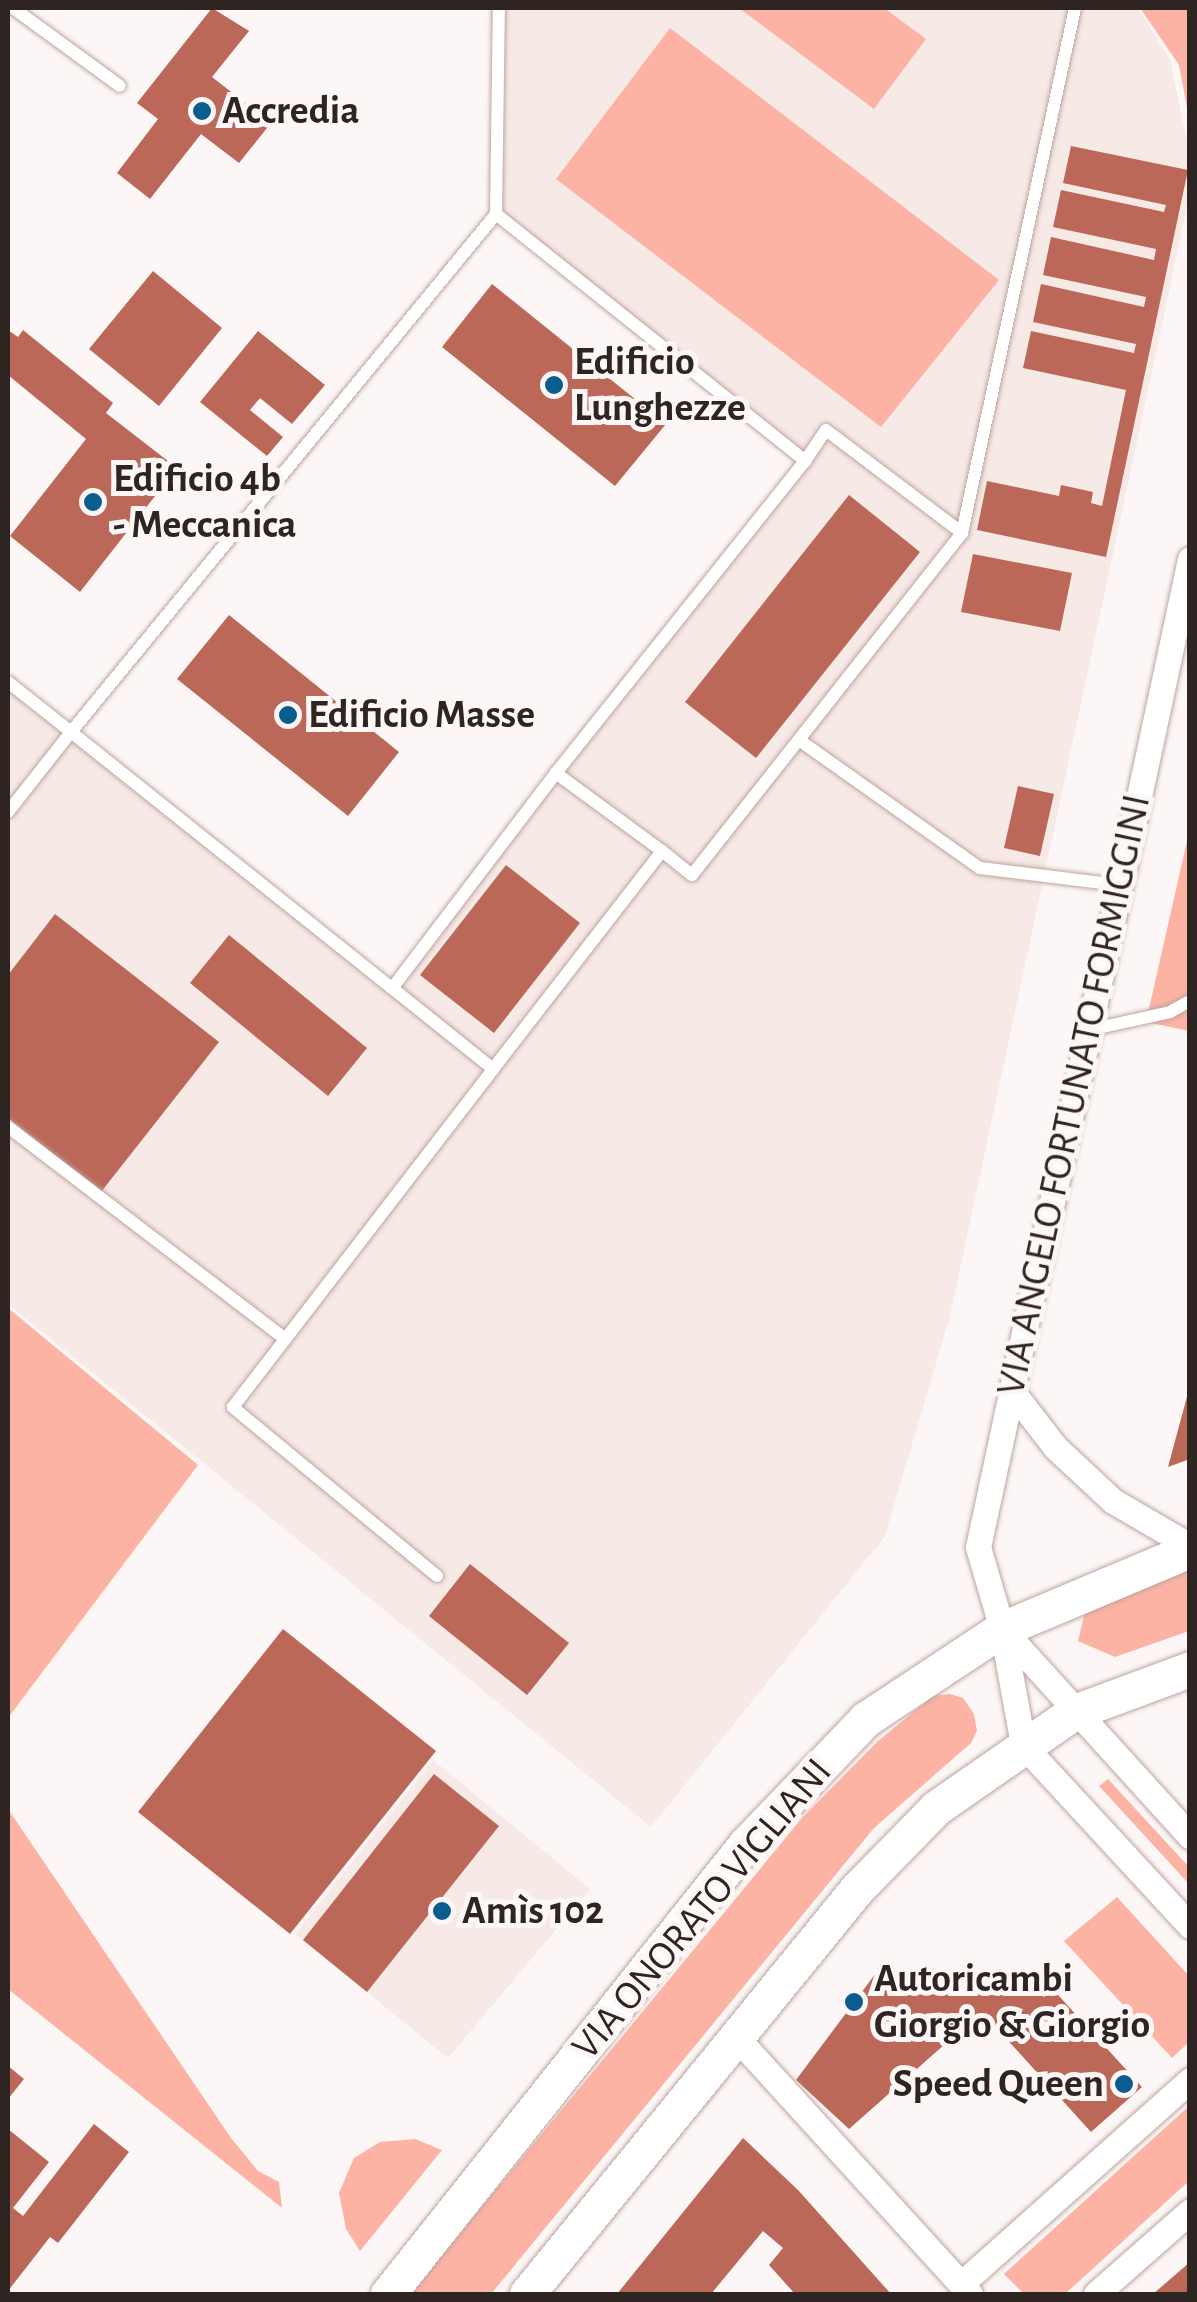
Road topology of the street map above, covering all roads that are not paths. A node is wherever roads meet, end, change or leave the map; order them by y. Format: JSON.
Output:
{"nodes":[{"id":1,"x":13,"y":8,"type":"edge"},
{"id":2,"x":500,"y":8,"type":"edge"},
{"id":3,"x":1075,"y":8,"type":"edge"},
{"id":4,"x":120,"y":86,"type":"dead end"},
{"id":5,"x":496,"y":214,"type":"junction"},
{"id":6,"x":805,"y":461,"type":"junction"},
{"id":7,"x":962,"y":533,"type":"junction"},
{"id":8,"x":1190,"y":559,"type":"edge"},
{"id":9,"x":8,"y":682,"type":"edge"},
{"id":10,"x":71,"y":732,"type":"junction"},
{"id":11,"x":799,"y":740,"type":"junction"},
{"id":12,"x":556,"y":773,"type":"junction"},
{"id":13,"x":8,"y":812,"type":"edge"},
{"id":14,"x":662,"y":851,"type":"junction"},
{"id":15,"x":1119,"y":885,"type":"junction"},
{"id":16,"x":392,"y":988,"type":"junction"},
{"id":17,"x":1190,"y":1001,"type":"edge"},
{"id":18,"x":1170,"y":1012,"type":"junction"},
{"id":19,"x":1190,"y":1016,"type":"edge"},
{"id":20,"x":1089,"y":1030,"type":"junction"},
{"id":21,"x":493,"y":1068,"type":"junction"},
{"id":22,"x":8,"y":1127,"type":"edge"},
{"id":23,"x":285,"y":1340,"type":"junction"},
{"id":24,"x":1011,"y":1390,"type":"junction"},
{"id":25,"x":1190,"y":1548,"type":"edge"},
{"id":26,"x":438,"y":1576,"type":"dead end"},
{"id":27,"x":1002,"y":1629,"type":"junction"},
{"id":28,"x":1190,"y":1669,"type":"edge"},
{"id":29,"x":1074,"y":1712,"type":"junction"},
{"id":30,"x":1023,"y":1745,"type":"junction"},
{"id":31,"x":1190,"y":1836,"type":"edge"},
{"id":32,"x":1190,"y":1926,"type":"edge"},
{"id":33,"x":737,"y":2038,"type":"junction"},
{"id":34,"x":1190,"y":2080,"type":"edge"},
{"id":35,"x":1190,"y":2211,"type":"edge"},
{"id":36,"x":966,"y":2289,"type":"edge"},
{"id":37,"x":388,"y":2294,"type":"edge"},
{"id":38,"x":527,"y":2294,"type":"edge"},
{"id":39,"x":1096,"y":2294,"type":"edge"}],
"edges":[{"from":1,"to":4,"type":"lane"},
{"from":2,"to":5,"type":"lane"},
{"from":3,"to":7,"type":"lane"},
{"from":5,"to":6,"type":"lane"},
{"from":5,"to":10,"type":"lane"},
{"from":6,"to":7,"type":"lane"},
{"from":6,"to":12,"type":"lane"},
{"from":7,"to":11,"type":"lane"},
{"from":8,"to":15,"type":"street","name":"VIA ANGELO FORTUNATO FORMIGGINI"},
{"from":9,"to":10,"type":"lane"},
{"from":10,"to":13,"type":"lane"},
{"from":10,"to":16,"type":"lane"},
{"from":11,"to":14,"type":"lane"},
{"from":11,"to":15,"type":"lane"},
{"from":12,"to":14,"type":"lane"},
{"from":12,"to":16,"type":"lane"},
{"from":14,"to":21,"type":"lane"},
{"from":15,"to":20,"type":"street","name":"VIA ANGELO FORTUNATO FORMIGGINI"},
{"from":16,"to":21,"type":"lane"},
{"from":17,"to":18,"type":"lane"},
{"from":18,"to":19,"type":"lane"},
{"from":18,"to":20,"type":"lane"},
{"from":20,"to":24,"type":"street","name":"VIA ANGELO FORTUNATO FORMIGGINI"},
{"from":21,"to":23,"type":"lane"},
{"from":22,"to":23,"type":"lane"},
{"from":23,"to":26,"type":"lane"},
{"from":24,"to":25,"type":"street","name":"VIA ONORATO VIGLIANI"},
{"from":24,"to":27,"type":"street","name":"VIA ANGELO FORTUNATO FORMIGGINI"},
{"from":25,"to":27,"type":"main road","name":"VIA ONORATO VIGLIANI"},
{"from":27,"to":29,"type":"street"},
{"from":27,"to":30,"type":"street","name":"VIA ANGELO FORTUNATO FORMIGGINI"},
{"from":27,"to":37,"type":"main road","name":"VIA ONORATO VIGLIANI"},
{"from":28,"to":29,"type":"main road"},
{"from":29,"to":30,"type":"main road"},
{"from":29,"to":31,"type":"street"},
{"from":30,"to":32,"type":"street"},
{"from":30,"to":33,"type":"main road"},
{"from":33,"to":36,"type":"street"},
{"from":33,"to":38,"type":"main road"},
{"from":34,"to":36,"type":"street"},
{"from":35,"to":39,"type":"street"}]}
